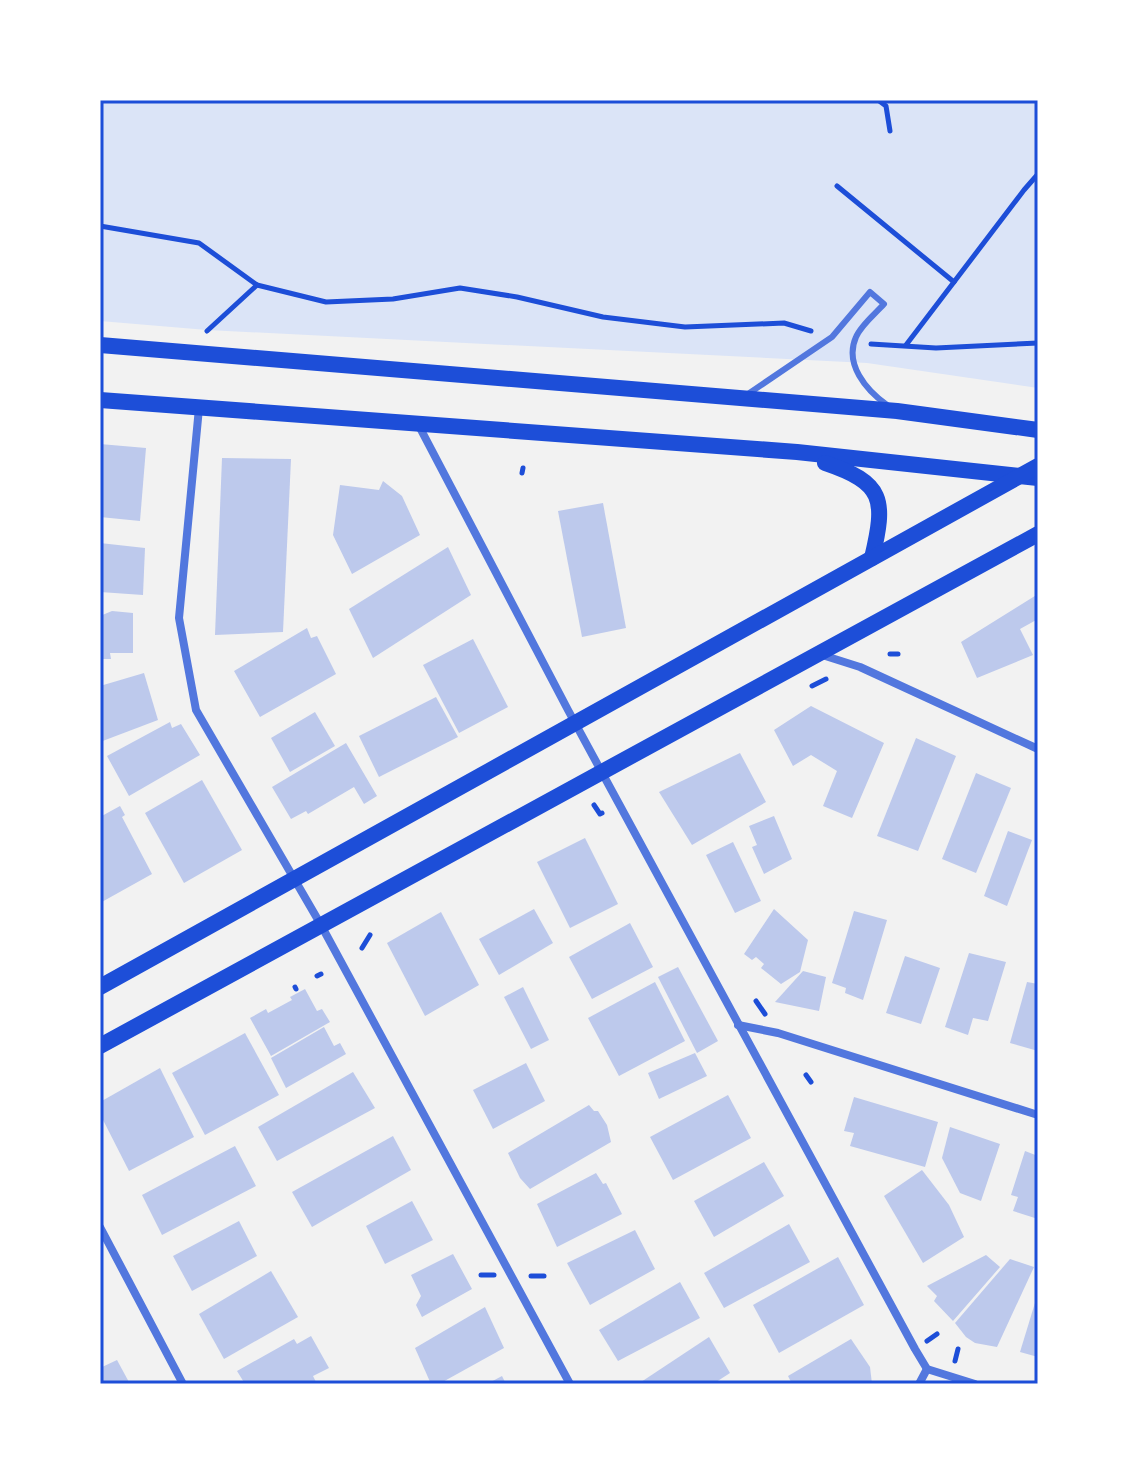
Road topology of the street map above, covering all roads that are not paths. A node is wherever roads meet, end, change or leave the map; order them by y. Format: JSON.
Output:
{"nodes":[{"id":1,"x":100,"y":345,"type":"edge"},
{"id":2,"x":742,"y":398,"type":"junction"},
{"id":3,"x":100,"y":400,"type":"edge"},
{"id":4,"x":199,"y":408,"type":"junction"},
{"id":5,"x":897,"y":411,"type":"junction"},
{"id":6,"x":419,"y":426,"type":"junction"},
{"id":7,"x":1038,"y":430,"type":"edge"},
{"id":8,"x":797,"y":452,"type":"junction"},
{"id":9,"x":1038,"y":466,"type":"edge"},
{"id":10,"x":1018,"y":476,"type":"junction"},
{"id":11,"x":1038,"y":478,"type":"edge"},
{"id":12,"x":1038,"y":534,"type":"edge"},
{"id":13,"x":872,"y":558,"type":"junction"},
{"id":14,"x":819,"y":654,"type":"junction"},
{"id":15,"x":575,"y":723,"type":"junction"},
{"id":16,"x":1038,"y":749,"type":"edge"},
{"id":17,"x":602,"y":772,"type":"junction"},
{"id":18,"x":294,"y":879,"type":"junction"},
{"id":19,"x":321,"y":925,"type":"junction"},
{"id":20,"x":100,"y":987,"type":"edge"},
{"id":21,"x":738,"y":1025,"type":"junction"},
{"id":22,"x":100,"y":1046,"type":"edge"},
{"id":23,"x":1038,"y":1115,"type":"edge"},
{"id":24,"x":100,"y":1227,"type":"edge"},
{"id":25,"x":927,"y":1369,"type":"junction"},
{"id":26,"x":183,"y":1384,"type":"edge"},
{"id":27,"x":570,"y":1384,"type":"edge"},
{"id":28,"x":919,"y":1384,"type":"edge"},
{"id":29,"x":975,"y":1384,"type":"edge"}],
"edges":[{"from":1,"to":2,"type":"main road"},
{"from":2,"to":5,"type":"main road"},
{"from":2,"to":5,"type":"lane"},
{"from":3,"to":4,"type":"main road"},
{"from":4,"to":6,"type":"main road"},
{"from":4,"to":18,"type":"street"},
{"from":5,"to":7,"type":"main road"},
{"from":6,"to":8,"type":"main road"},
{"from":6,"to":15,"type":"street"},
{"from":8,"to":10,"type":"main road"},
{"from":8,"to":13,"type":"main road"},
{"from":9,"to":10,"type":"main road"},
{"from":10,"to":11,"type":"main road"},
{"from":10,"to":13,"type":"main road"},
{"from":12,"to":14,"type":"main road"},
{"from":13,"to":15,"type":"main road"},
{"from":14,"to":16,"type":"street"},
{"from":14,"to":17,"type":"main road"},
{"from":15,"to":17,"type":"street"},
{"from":15,"to":18,"type":"main road"},
{"from":17,"to":19,"type":"main road"},
{"from":17,"to":21,"type":"street"},
{"from":18,"to":19,"type":"street"},
{"from":18,"to":20,"type":"main road"},
{"from":19,"to":22,"type":"main road"},
{"from":19,"to":27,"type":"street"},
{"from":21,"to":23,"type":"street"},
{"from":21,"to":25,"type":"street"},
{"from":24,"to":26,"type":"street"},
{"from":25,"to":28,"type":"street"},
{"from":25,"to":29,"type":"street"}]}
